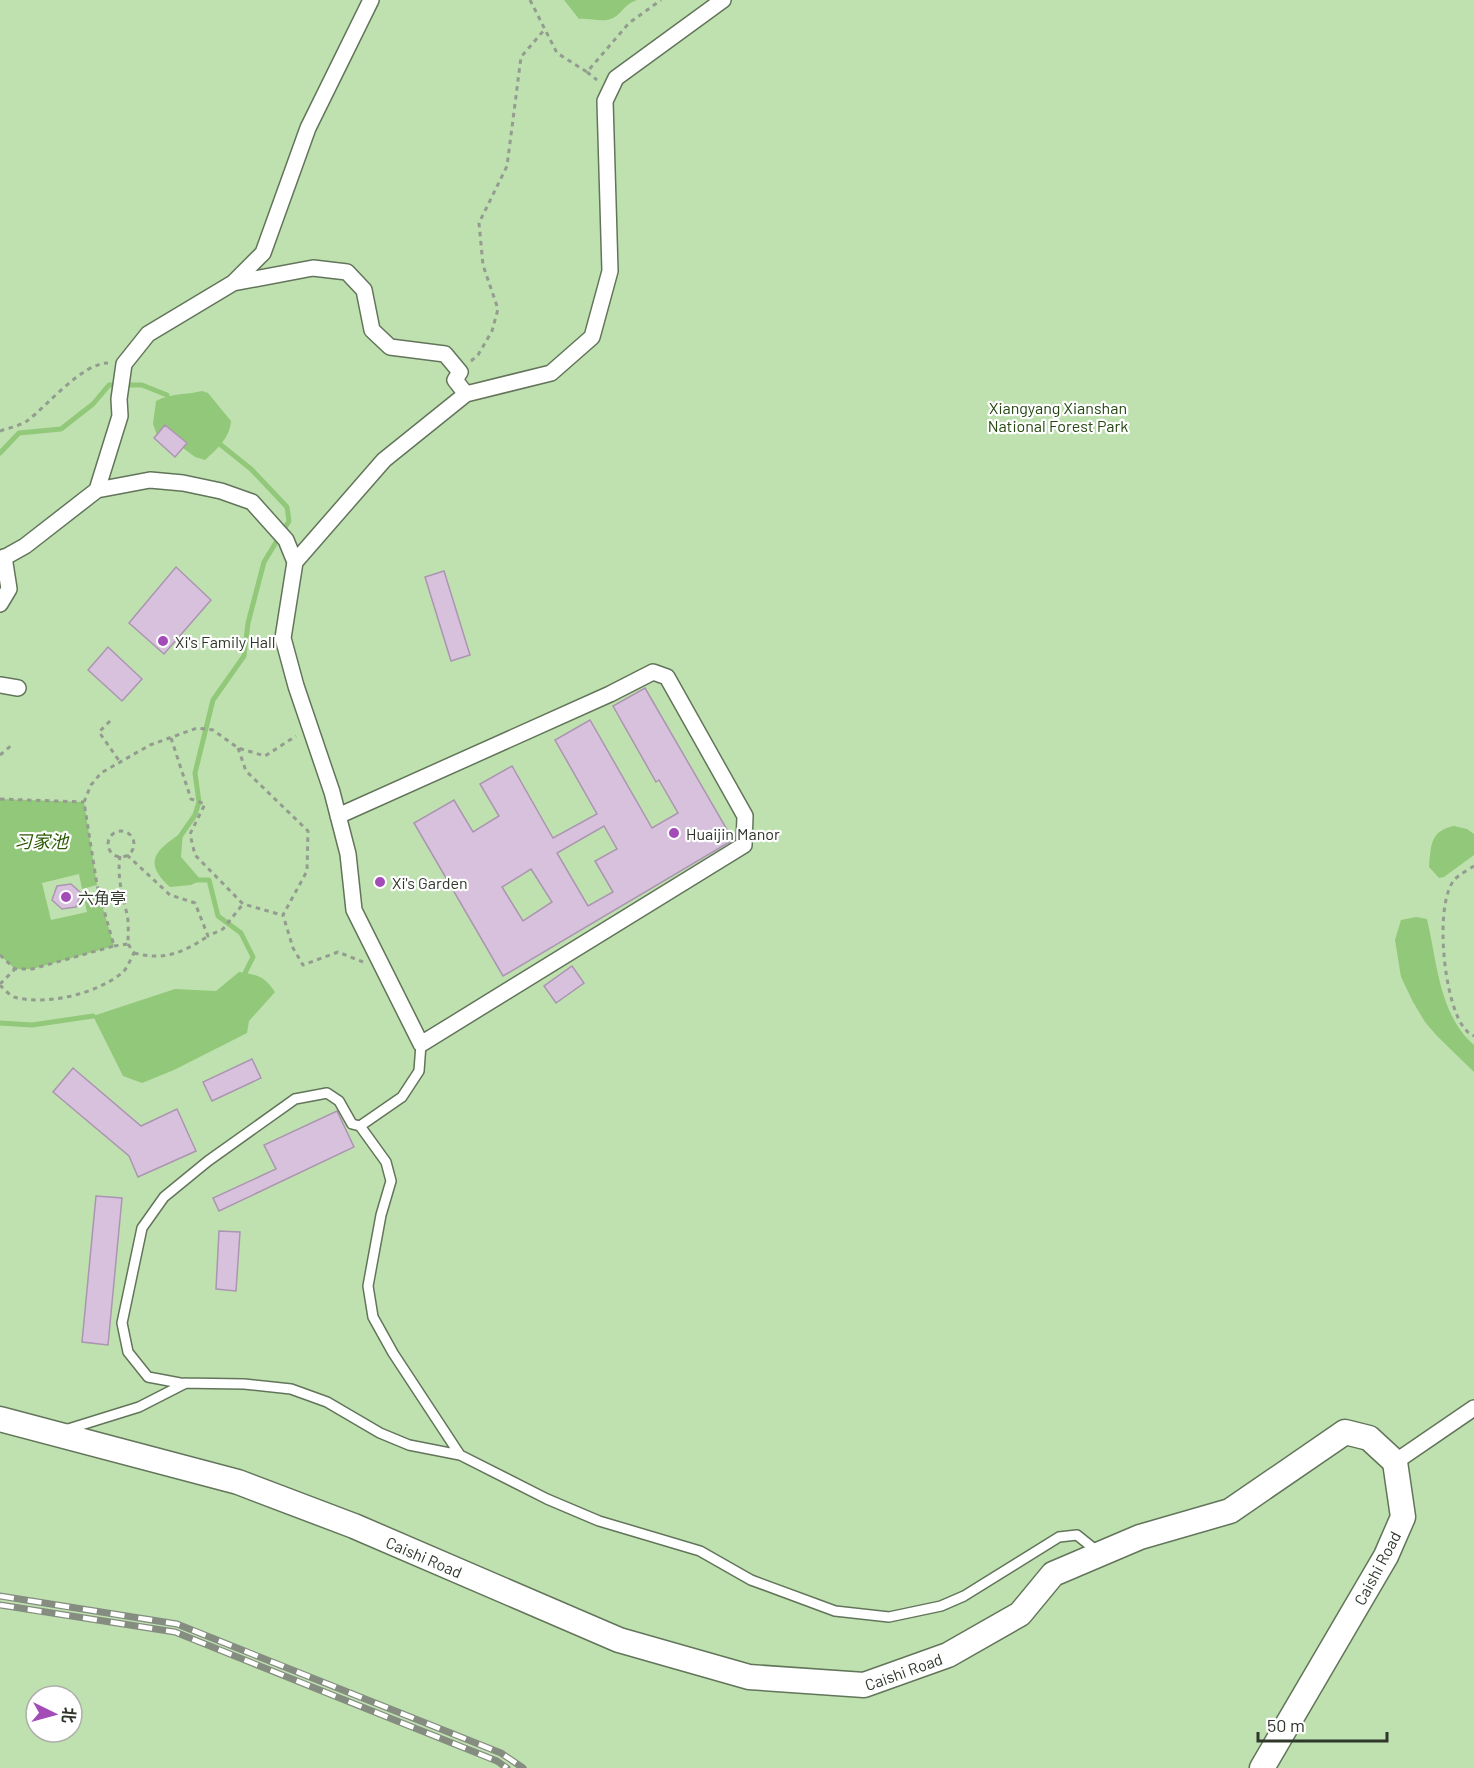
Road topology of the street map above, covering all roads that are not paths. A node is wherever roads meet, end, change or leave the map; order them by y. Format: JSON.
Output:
{"nodes":[{"id":1,"x":372,"y":0,"type":"edge"},
{"id":2,"x":723,"y":0,"type":"edge"},
{"id":3,"x":233,"y":283,"type":"junction"},
{"id":4,"x":466,"y":394,"type":"junction"},
{"id":5,"x":97,"y":490,"type":"junction"},
{"id":6,"x":2,"y":559,"type":"edge"},
{"id":7,"x":295,"y":562,"type":"junction"},
{"id":8,"x":0,"y":604,"type":"edge"},
{"id":9,"x":0,"y":685,"type":"edge"},
{"id":10,"x":18,"y":688,"type":"dead end"},
{"id":11,"x":338,"y":816,"type":"junction"},
{"id":12,"x":421,"y":1044,"type":"junction"},
{"id":13,"x":360,"y":1126,"type":"junction"},
{"id":14,"x":186,"y":1383,"type":"junction"},
{"id":15,"x":1474,"y":1408,"type":"edge"},
{"id":16,"x":0,"y":1419,"type":"edge"},
{"id":17,"x":54,"y":1434,"type":"junction"},
{"id":18,"x":460,"y":1455,"type":"junction"},
{"id":19,"x":1395,"y":1462,"type":"junction"},
{"id":20,"x":1101,"y":1554,"type":"junction"},
{"id":21,"x":1262,"y":1768,"type":"edge"}],
"edges":[{"from":1,"to":3,"type":"street"},
{"from":2,"to":4,"type":"street"},
{"from":3,"to":4,"type":"street"},
{"from":3,"to":5,"type":"street"},
{"from":4,"to":7,"type":"street"},
{"from":5,"to":6,"type":"street"},
{"from":5,"to":7,"type":"street"},
{"from":6,"to":8,"type":"street"},
{"from":7,"to":11,"type":"street"},
{"from":9,"to":10,"type":"street"},
{"from":11,"to":12,"type":"street"},
{"from":11,"to":12,"type":"street"},
{"from":12,"to":13,"type":"lane"},
{"from":13,"to":14,"type":"lane"},
{"from":13,"to":18,"type":"lane"},
{"from":14,"to":17,"type":"lane"},
{"from":14,"to":18,"type":"lane"},
{"from":15,"to":19,"type":"street"},
{"from":16,"to":17,"type":"street","name":"Caishi Road"},
{"from":17,"to":20,"type":"street","name":"Caishi Road"},
{"from":18,"to":20,"type":"lane"},
{"from":19,"to":20,"type":"street","name":"Caishi Road"},
{"from":19,"to":21,"type":"street","name":"Caishi Road"}]}
